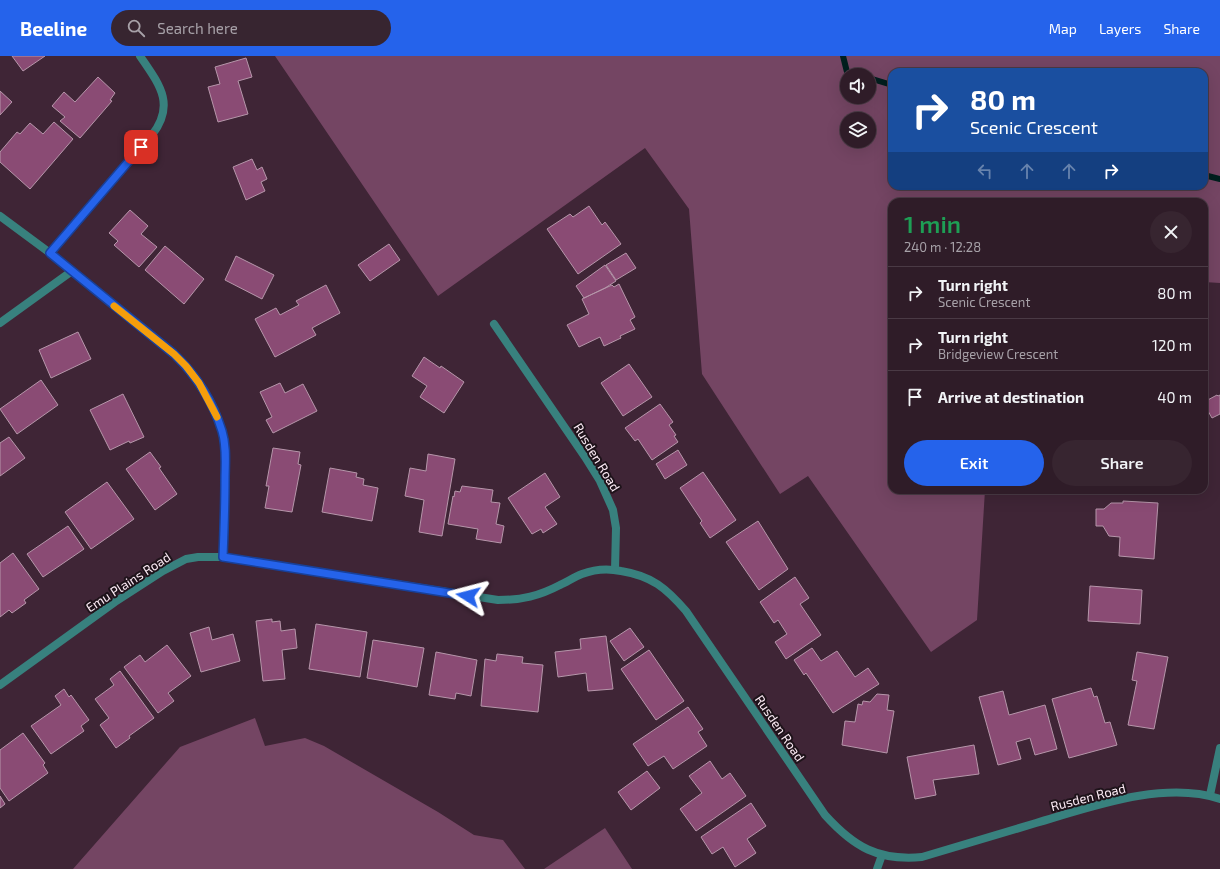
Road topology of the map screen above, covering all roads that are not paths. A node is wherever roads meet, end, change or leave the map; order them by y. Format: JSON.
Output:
{"nodes":[{"id":1,"x":140,"y":56,"type":"edge"},
{"id":2,"x":0,"y":216,"type":"edge"},
{"id":3,"x":50,"y":253,"type":"junction"},
{"id":4,"x":72,"y":271,"type":"junction"},
{"id":5,"x":0,"y":323,"type":"edge"},
{"id":6,"x":494,"y":324,"type":"dead end"},
{"id":7,"x":223,"y":557,"type":"junction"},
{"id":8,"x":615,"y":570,"type":"junction"},
{"id":9,"x":0,"y":685,"type":"edge"},
{"id":10,"x":1220,"y":748,"type":"edge"},
{"id":11,"x":1210,"y":795,"type":"junction"},
{"id":12,"x":1220,"y":799,"type":"edge"},
{"id":13,"x":882,"y":855,"type":"junction"},
{"id":14,"x":877,"y":869,"type":"edge"}],
"edges":[{"from":1,"to":3,"type":"street"},
{"from":2,"to":3,"type":"street"},
{"from":3,"to":4,"type":"street"},
{"from":4,"to":5,"type":"street"},
{"from":4,"to":7,"type":"street"},
{"from":6,"to":8,"type":"street","name":"Rusden Road"},
{"from":7,"to":8,"type":"street","name":"Emu Plains Road"},
{"from":7,"to":9,"type":"street","name":"Emu Plains Road"},
{"from":8,"to":13,"type":"street","name":"Rusden Road"},
{"from":10,"to":11,"type":"street"},
{"from":11,"to":12,"type":"street","name":"Rusden Road"},
{"from":11,"to":13,"type":"street","name":"Rusden Road"},
{"from":13,"to":14,"type":"street"}]}
